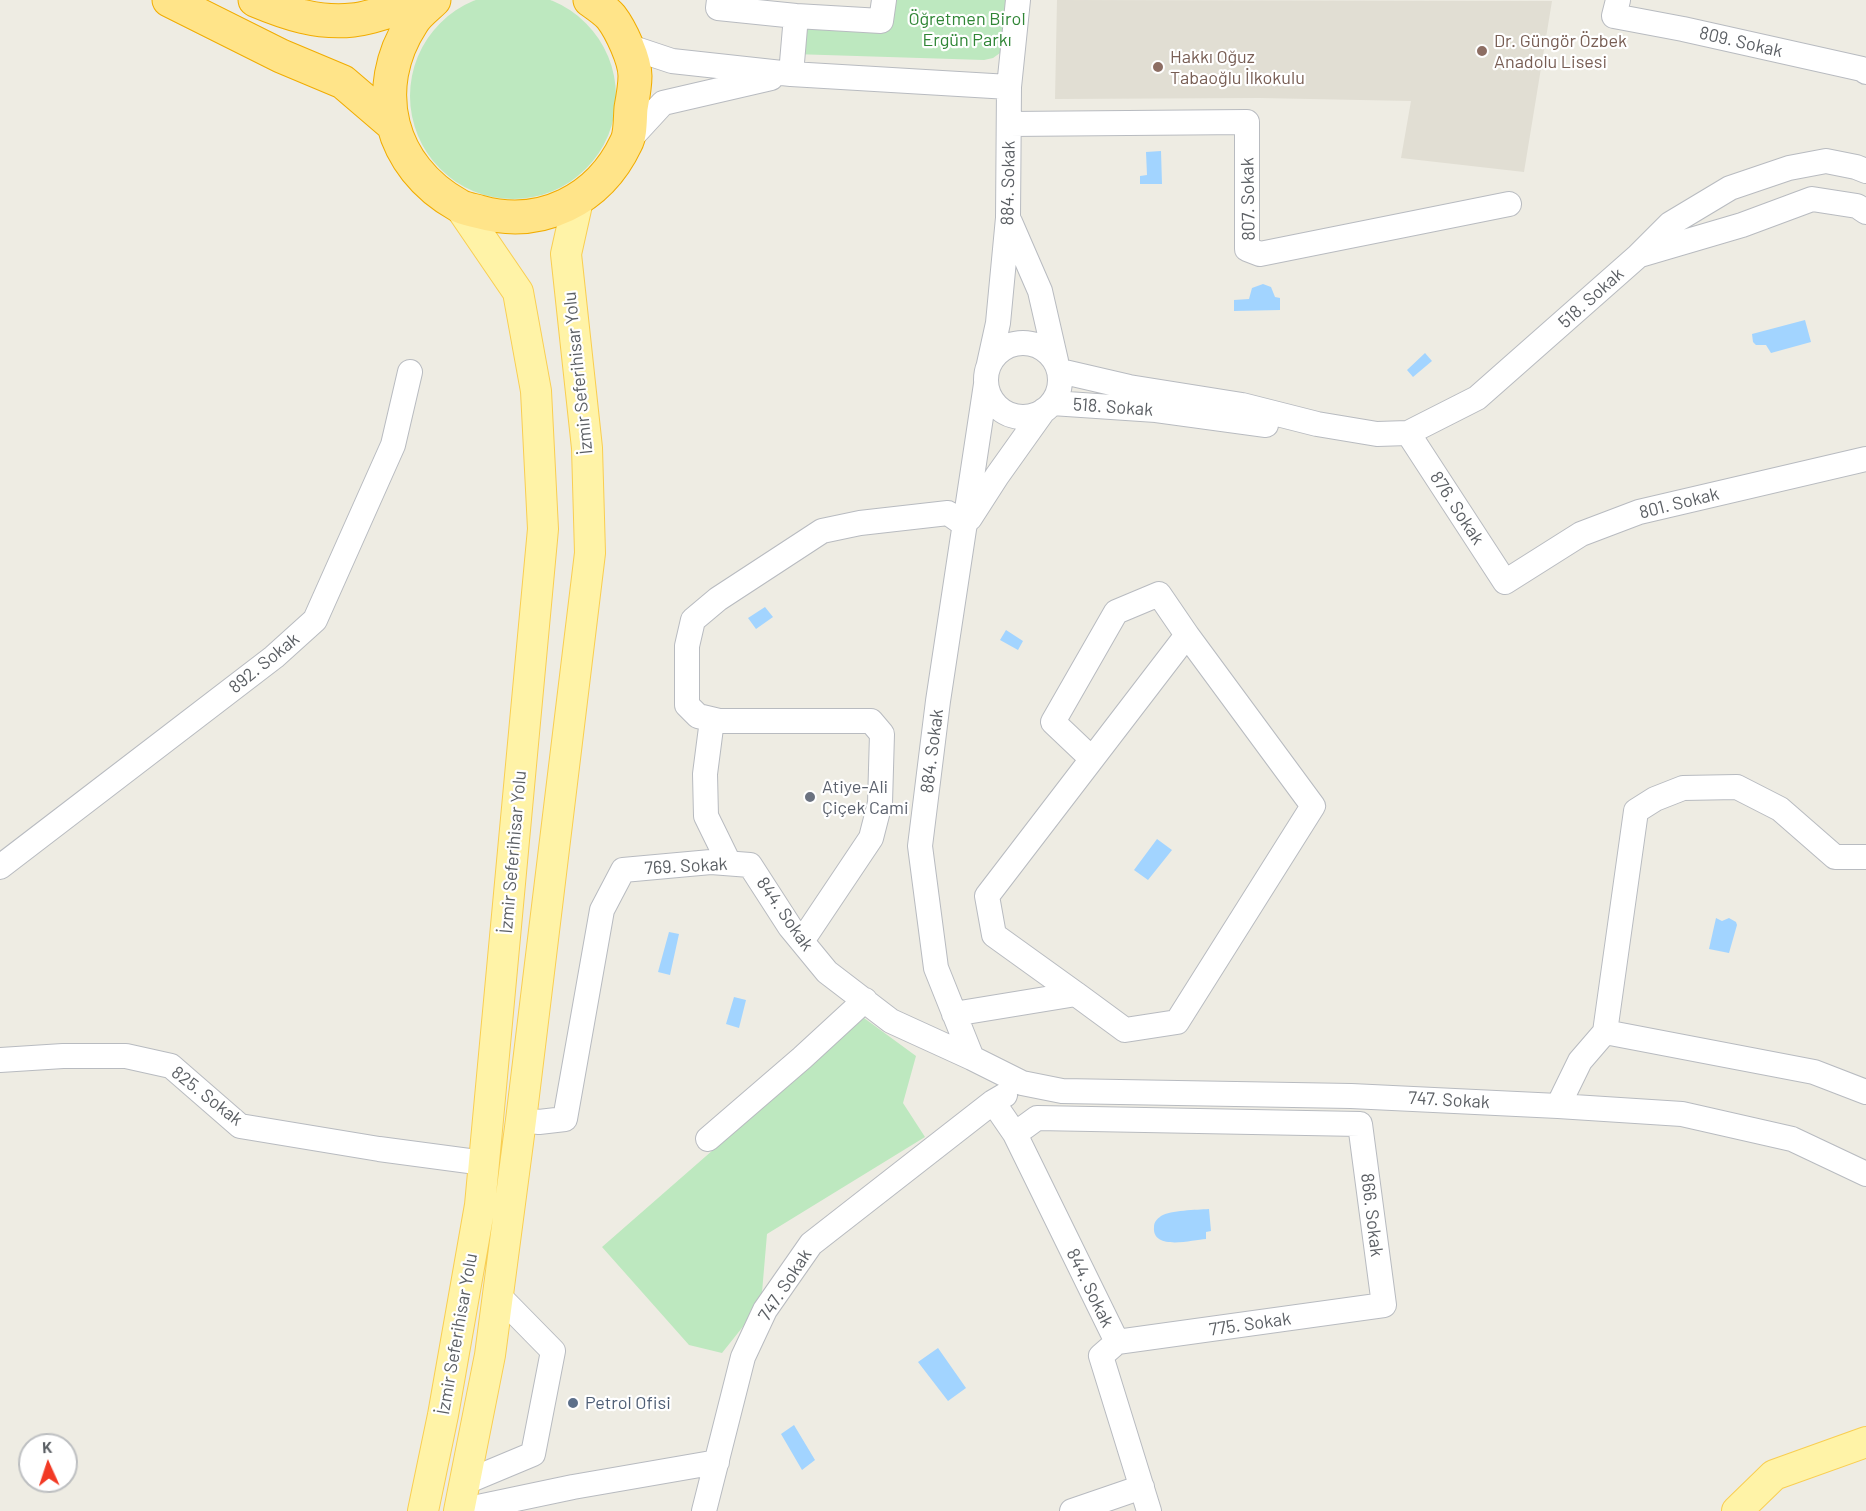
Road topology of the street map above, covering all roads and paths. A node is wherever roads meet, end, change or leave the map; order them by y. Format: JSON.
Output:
{"nodes":[{"id":1,"x":169,"y":0,"type":"edge"},
{"id":2,"x":255,"y":0,"type":"edge"},
{"id":3,"x":424,"y":0,"type":"edge"},
{"id":4,"x":434,"y":0,"type":"edge"},
{"id":5,"x":1018,"y":0,"type":"edge"},
{"id":6,"x":718,"y":4,"type":"edge"},
{"id":7,"x":603,"y":6,"type":"edge"},
{"id":8,"x":1616,"y":8,"type":"edge"},
{"id":9,"x":882,"y":10,"type":"edge"},
{"id":10,"x":796,"y":16,"type":"junction"},
{"id":11,"x":627,"y":46,"type":"junction"},
{"id":12,"x":1866,"y":72,"type":"edge"},
{"id":13,"x":791,"y":74,"type":"junction"},
{"id":14,"x":1009,"y":87,"type":"junction"},
{"id":15,"x":392,"y":124,"type":"junction"},
{"id":16,"x":1009,"y":124,"type":"junction"},
{"id":17,"x":628,"y":141,"type":"junction"},
{"id":18,"x":1866,"y":171,"type":"edge"},
{"id":19,"x":578,"y":200,"type":"junction"},
{"id":20,"x":1509,"y":204,"type":"dead end"},
{"id":21,"x":460,"y":207,"type":"junction"},
{"id":22,"x":1866,"y":212,"type":"edge"},
{"id":23,"x":1008,"y":218,"type":"junction"},
{"id":24,"x":1638,"y":256,"type":"junction"},
{"id":25,"x":1058,"y":366,"type":"junction"},
{"id":26,"x":410,"y":372,"type":"dead end"},
{"id":27,"x":988,"y":374,"type":"junction"},
{"id":28,"x":1048,"y":407,"type":"junction"},
{"id":29,"x":1317,"y":424,"type":"junction"},
{"id":30,"x":1408,"y":433,"type":"junction"},
{"id":31,"x":1866,"y":459,"type":"edge"},
{"id":32,"x":965,"y":525,"type":"junction"},
{"id":33,"x":1505,"y":582,"type":"joint"},
{"id":34,"x":1187,"y":635,"type":"junction"},
{"id":35,"x":712,"y":720,"type":"junction"},
{"id":36,"x":1092,"y":759,"type":"junction"},
{"id":37,"x":1866,"y":857,"type":"edge"},
{"id":38,"x":739,"y":864,"type":"junction"},
{"id":39,"x":0,"y":867,"type":"edge"},
{"id":40,"x":802,"y":941,"type":"junction"},
{"id":41,"x":1076,"y":994,"type":"junction"},
{"id":42,"x":865,"y":1000,"type":"junction"},
{"id":43,"x":954,"y":1014,"type":"junction"},
{"id":44,"x":1605,"y":1032,"type":"junction"},
{"id":45,"x":972,"y":1058,"type":"junction"},
{"id":46,"x":0,"y":1060,"type":"edge"},
{"id":47,"x":1022,"y":1083,"type":"junction"},
{"id":48,"x":1866,"y":1092,"type":"edge"},
{"id":49,"x":993,"y":1102,"type":"junction"},
{"id":50,"x":1558,"y":1106,"type":"junction"},
{"id":51,"x":521,"y":1120,"type":"junction"},
{"id":52,"x":1015,"y":1134,"type":"junction"},
{"id":53,"x":708,"y":1139,"type":"dead end"},
{"id":54,"x":484,"y":1163,"type":"junction"},
{"id":55,"x":1866,"y":1174,"type":"edge"},
{"id":56,"x":497,"y":1294,"type":"junction"},
{"id":57,"x":1384,"y":1305,"type":"joint"},
{"id":58,"x":1117,"y":1342,"type":"junction"},
{"id":59,"x":1866,"y":1442,"type":"edge"},
{"id":60,"x":717,"y":1462,"type":"junction"},
{"id":61,"x":466,"y":1482,"type":"junction"},
{"id":62,"x":1143,"y":1487,"type":"junction"},
{"id":63,"x":423,"y":1511,"type":"edge"},
{"id":64,"x":459,"y":1511,"type":"edge"},
{"id":65,"x":704,"y":1511,"type":"edge"},
{"id":66,"x":1072,"y":1511,"type":"edge"},
{"id":67,"x":1149,"y":1511,"type":"edge"},
{"id":68,"x":1737,"y":1511,"type":"edge"}],
"edges":[{"from":1,"to":15,"type":"highway"},
{"from":2,"to":3,"type":"highway"},
{"from":4,"to":15,"type":"highway"},
{"from":5,"to":14,"type":"street","name":"884. Sokak"},
{"from":6,"to":10,"type":"street"},
{"from":7,"to":11,"type":"highway"},
{"from":8,"to":12,"type":"street","name":"809. Sokak"},
{"from":9,"to":10,"type":"street"},
{"from":10,"to":13,"type":"street"},
{"from":11,"to":13,"type":"street"},
{"from":11,"to":17,"type":"highway"},
{"from":13,"to":14,"type":"street"},
{"from":13,"to":17,"type":"street"},
{"from":14,"to":16,"type":"street","name":"884. Sokak"},
{"from":15,"to":21,"type":"highway"},
{"from":16,"to":20,"type":"street","name":"807. Sokak"},
{"from":16,"to":23,"type":"street","name":"884. Sokak"},
{"from":17,"to":19,"type":"highway"},
{"from":18,"to":24,"type":"street","name":"518. Sokak"},
{"from":19,"to":21,"type":"highway"},
{"from":19,"to":51,"type":"main road","name":"İzmir Seferihisar Yolu"},
{"from":21,"to":54,"type":"main road","name":"İzmir Seferihisar Yolu"},
{"from":22,"to":24,"type":"street"},
{"from":23,"to":25,"type":"street"},
{"from":23,"to":27,"type":"street","name":"884. Sokak"},
{"from":24,"to":30,"type":"street","name":"518. Sokak"},
{"from":25,"to":27,"type":"street"},
{"from":25,"to":28,"type":"street"},
{"from":25,"to":29,"type":"street","name":"518. Sokak"},
{"from":26,"to":39,"type":"street","name":"892. Sokak"},
{"from":27,"to":28,"type":"street"},
{"from":27,"to":32,"type":"street","name":"884. Sokak"},
{"from":28,"to":29,"type":"street","name":"518. Sokak"},
{"from":28,"to":32,"type":"street"},
{"from":29,"to":30,"type":"street","name":"518. Sokak"},
{"from":30,"to":33,"type":"street","name":"876. Sokak"},
{"from":31,"to":33,"type":"street","name":"801. Sokak"},
{"from":32,"to":35,"type":"street"},
{"from":32,"to":43,"type":"street","name":"884. Sokak"},
{"from":34,"to":36,"type":"street"},
{"from":34,"to":36,"type":"street"},
{"from":34,"to":41,"type":"street"},
{"from":35,"to":38,"type":"street","name":"844. Sokak"},
{"from":35,"to":40,"type":"street"},
{"from":36,"to":41,"type":"street"},
{"from":37,"to":44,"type":"street"},
{"from":38,"to":40,"type":"street","name":"844. Sokak"},
{"from":38,"to":51,"type":"street","name":"769. Sokak"},
{"from":40,"to":42,"type":"street","name":"844. Sokak"},
{"from":41,"to":43,"type":"street"},
{"from":42,"to":45,"type":"street","name":"844. Sokak"},
{"from":42,"to":53,"type":"street"},
{"from":43,"to":45,"type":"street","name":"884. Sokak"},
{"from":44,"to":48,"type":"street"},
{"from":44,"to":50,"type":"street"},
{"from":45,"to":47,"type":"street"},
{"from":46,"to":54,"type":"street","name":"825. Sokak"},
{"from":47,"to":49,"type":"street"},
{"from":47,"to":50,"type":"street","name":"747. Sokak"},
{"from":49,"to":52,"type":"street","name":"844. Sokak"},
{"from":49,"to":60,"type":"street","name":"747. Sokak"},
{"from":50,"to":55,"type":"street","name":"747. Sokak"},
{"from":51,"to":56,"type":"main road","name":"İzmir Seferihisar Yolu"},
{"from":52,"to":57,"type":"street","name":"866. Sokak"},
{"from":52,"to":58,"type":"street","name":"844. Sokak"},
{"from":54,"to":63,"type":"main road","name":"İzmir Seferihisar Yolu"},
{"from":56,"to":61,"type":"main road","name":"İzmir Seferihisar Yolu"},
{"from":56,"to":61,"type":"street"},
{"from":57,"to":58,"type":"street","name":"775. Sokak"},
{"from":58,"to":62,"type":"street","name":"844. Sokak"},
{"from":59,"to":68,"type":"main road"},
{"from":60,"to":64,"type":"street"},
{"from":60,"to":65,"type":"street","name":"747. Sokak"},
{"from":61,"to":64,"type":"main road","name":"İzmir Seferihisar Yolu"},
{"from":62,"to":66,"type":"street"},
{"from":62,"to":67,"type":"street","name":"844. Sokak"}]}
